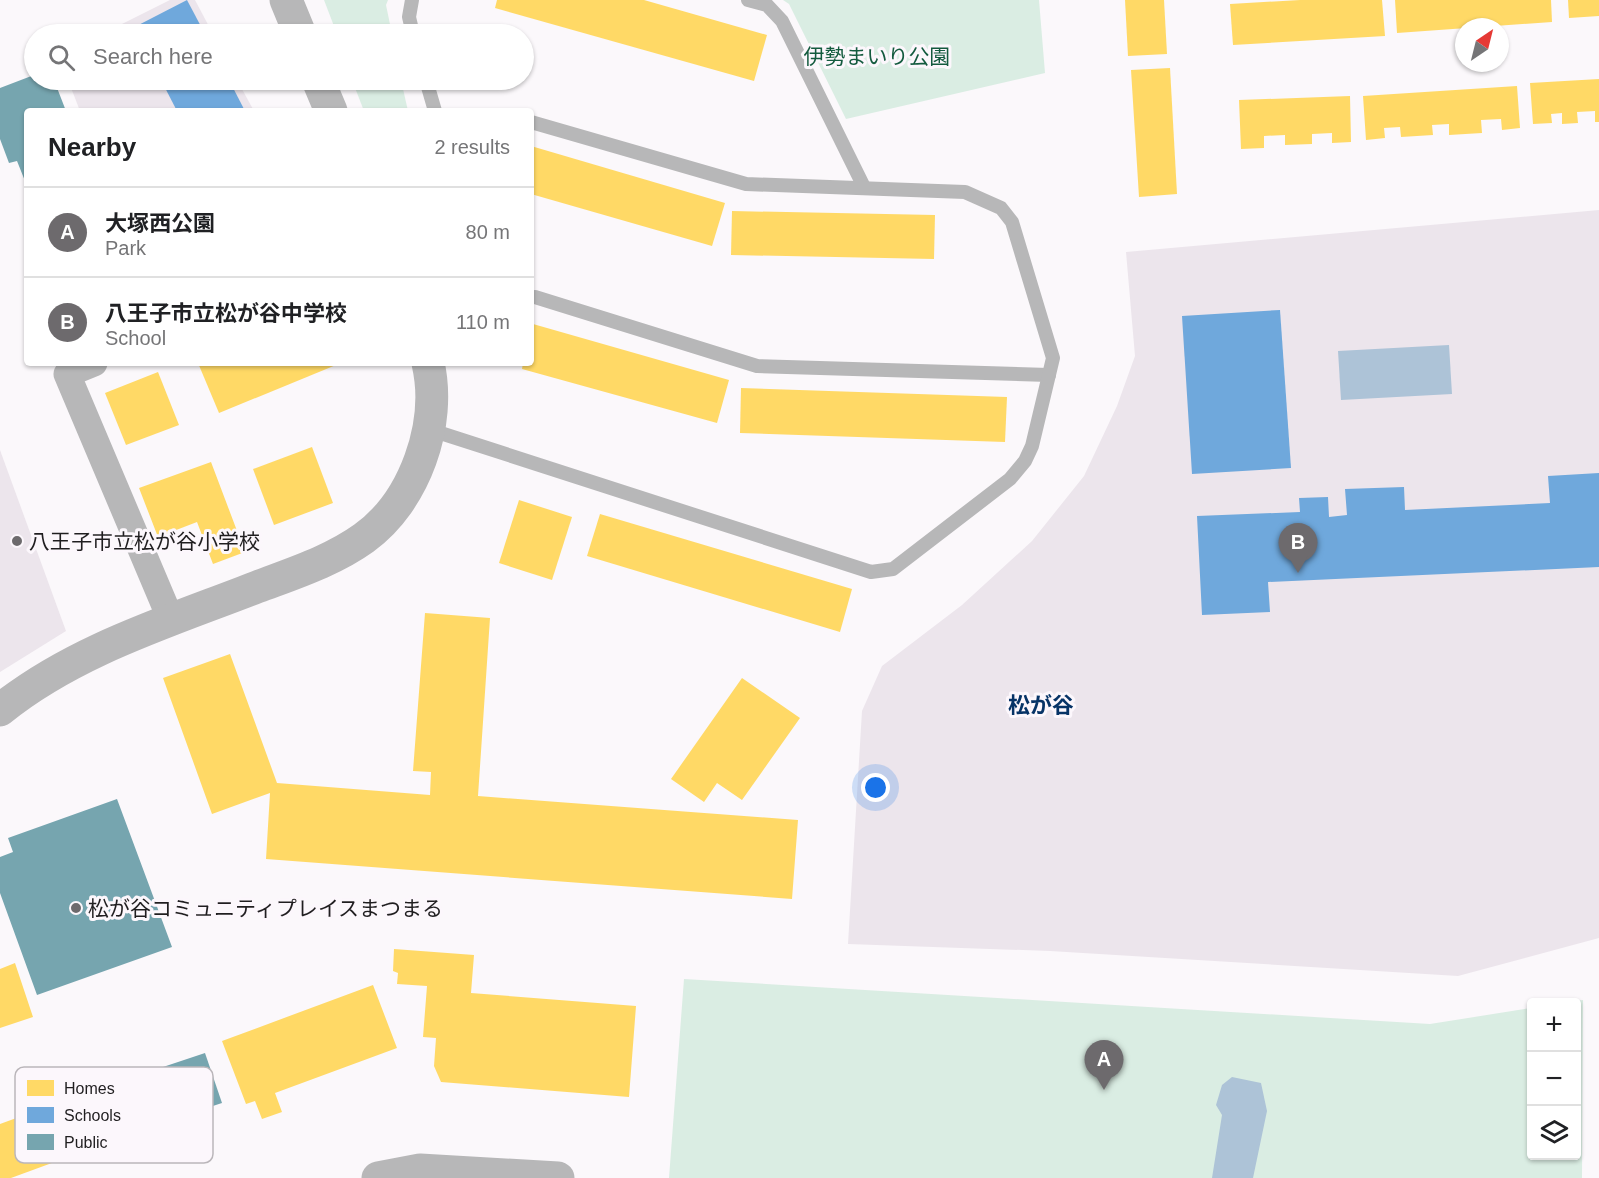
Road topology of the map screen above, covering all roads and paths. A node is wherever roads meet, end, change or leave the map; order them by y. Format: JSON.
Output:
{"nodes":[{"id":1,"x":286,"y":0,"type":"edge"},
{"id":2,"x":412,"y":0,"type":"edge"},
{"id":3,"x":748,"y":0,"type":"edge"},
{"id":4,"x":296,"y":24,"type":"edge"},
{"id":5,"x":411,"y":24,"type":"edge"},
{"id":6,"x":322,"y":90,"type":"edge"},
{"id":7,"x":429,"y":90,"type":"edge"},
{"id":8,"x":330,"y":108,"type":"edge"},
{"id":9,"x":434,"y":108,"type":"edge"},
{"id":10,"x":534,"y":123,"type":"edge"},
{"id":11,"x":864,"y":187,"type":"junction"},
{"id":12,"x":535,"y":297,"type":"dead end"},
{"id":13,"x":87,"y":366,"type":"edge"},
{"id":14,"x":428,"y":366,"type":"edge"},
{"id":15,"x":1049,"y":375,"type":"junction"},
{"id":16,"x":428,"y":429,"type":"junction"},
{"id":17,"x":171,"y":620,"type":"junction"},
{"id":18,"x":0,"y":710,"type":"edge"},
{"id":19,"x":378,"y":1178,"type":"edge"},
{"id":20,"x":558,"y":1178,"type":"edge"}],
"edges":[{"from":1,"to":4,"type":"street"},
{"from":2,"to":5,"type":"lane"},
{"from":3,"to":11,"type":"lane"},
{"from":6,"to":8,"type":"street"},
{"from":7,"to":9,"type":"lane"},
{"from":10,"to":11,"type":"lane"},
{"from":11,"to":15,"type":"lane"},
{"from":12,"to":15,"type":"lane"},
{"from":13,"to":17,"type":"street"},
{"from":14,"to":16,"type":"street"},
{"from":15,"to":16,"type":"lane"},
{"from":16,"to":17,"type":"street"},
{"from":17,"to":18,"type":"street"},
{"from":19,"to":20,"type":"street"}]}
